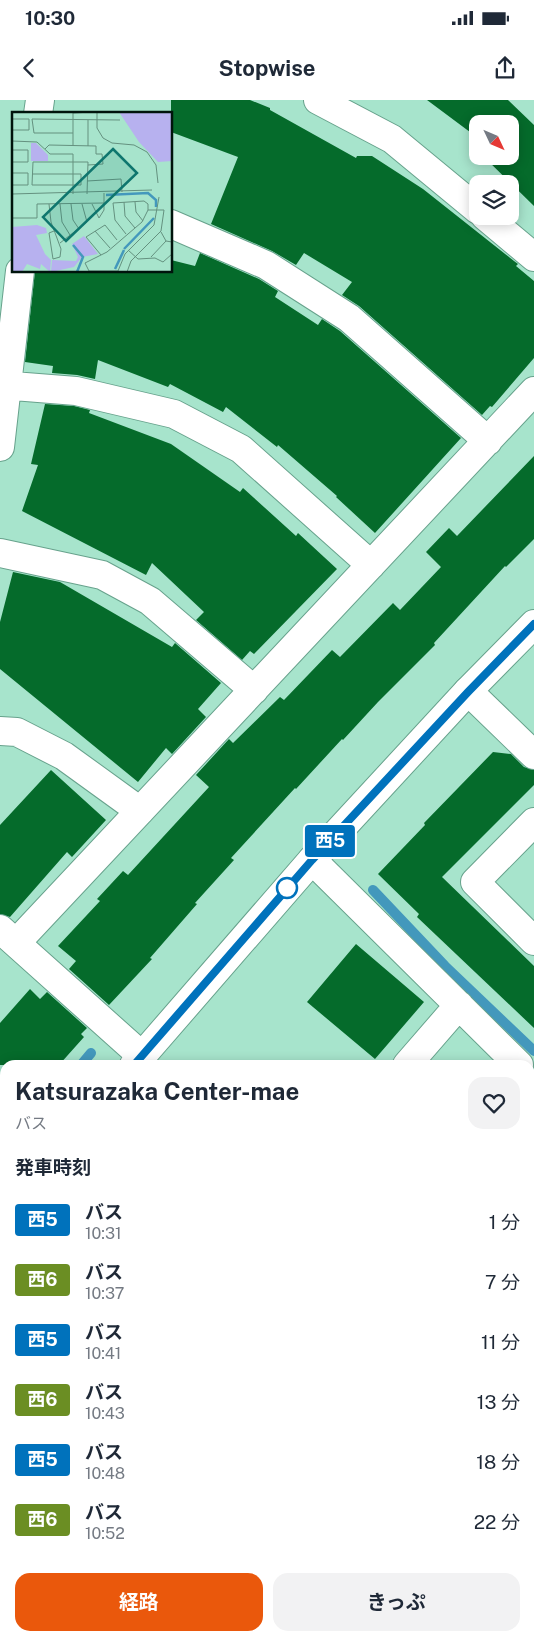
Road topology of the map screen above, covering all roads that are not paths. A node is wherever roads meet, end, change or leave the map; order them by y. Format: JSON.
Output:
{"nodes":[{"id":1,"x":318,"y":100,"type":"edge"},
{"id":2,"x":469,"y":203,"type":"edge"},
{"id":3,"x":172,"y":224,"type":"edge"},
{"id":4,"x":496,"y":225,"type":"edge"},
{"id":5,"x":534,"y":257,"type":"edge"},
{"id":6,"x":20,"y":272,"type":"edge"},
{"id":7,"x":4,"y":385,"type":"edge"},
{"id":8,"x":534,"y":391,"type":"edge"},
{"id":9,"x":488,"y":441,"type":"junction"},
{"id":10,"x":0,"y":447,"type":"edge"},
{"id":11,"x":0,"y":553,"type":"edge"},
{"id":12,"x":371,"y":565,"type":"junction"},
{"id":13,"x":534,"y":624,"type":"edge"},
{"id":14,"x":254,"y":690,"type":"junction"},
{"id":15,"x":468,"y":692,"type":"junction"},
{"id":16,"x":0,"y":731,"type":"edge"},
{"id":17,"x":534,"y":755,"type":"edge"},
{"id":18,"x":140,"y":811,"type":"junction"},
{"id":19,"x":534,"y":822,"type":"edge"},
{"id":20,"x":312,"y":860,"type":"junction"},
{"id":21,"x":8,"y":936,"type":"edge"},
{"id":22,"x":534,"y":941,"type":"edge"},
{"id":23,"x":459,"y":1005,"type":"junction"},
{"id":24,"x":137,"y":1060,"type":"edge"},
{"id":25,"x":139,"y":1060,"type":"edge"},
{"id":26,"x":412,"y":1060,"type":"edge"},
{"id":27,"x":514,"y":1060,"type":"edge"}],
"edges":[{"from":1,"to":2,"type":"street"},
{"from":3,"to":9,"type":"street"},
{"from":4,"to":5,"type":"street"},
{"from":6,"to":7,"type":"street"},
{"from":7,"to":10,"type":"street"},
{"from":7,"to":12,"type":"street"},
{"from":8,"to":9,"type":"street"},
{"from":9,"to":12,"type":"street"},
{"from":11,"to":14,"type":"street"},
{"from":12,"to":14,"type":"street"},
{"from":13,"to":15,"type":"street"},
{"from":14,"to":18,"type":"street"},
{"from":15,"to":17,"type":"street"},
{"from":15,"to":20,"type":"street"},
{"from":16,"to":18,"type":"street"},
{"from":18,"to":21,"type":"street"},
{"from":19,"to":22,"type":"street"},
{"from":20,"to":23,"type":"street"},
{"from":20,"to":25,"type":"street"},
{"from":21,"to":24,"type":"street"},
{"from":23,"to":26,"type":"street"},
{"from":23,"to":27,"type":"street"}]}
